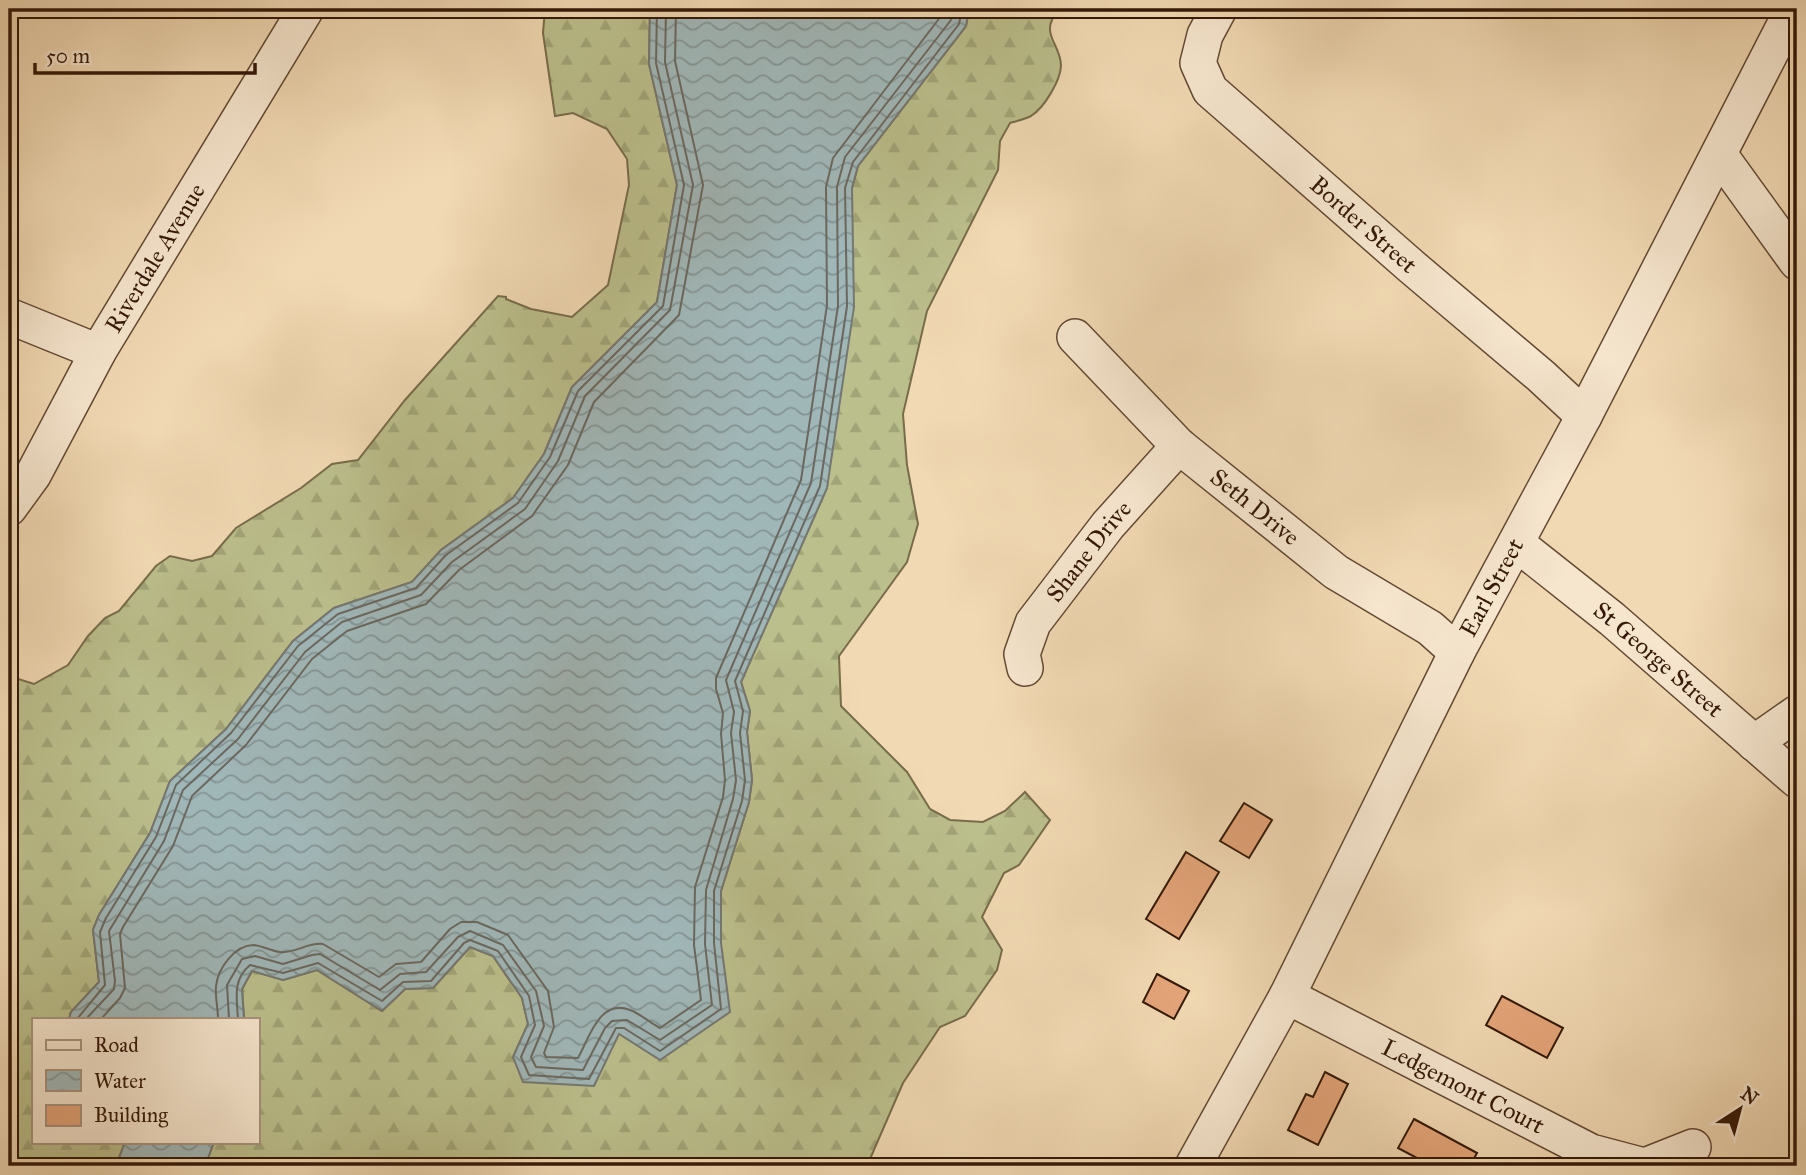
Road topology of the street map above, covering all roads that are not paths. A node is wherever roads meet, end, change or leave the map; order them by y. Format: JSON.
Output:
{"nodes":[{"id":1,"x":306,"y":9,"type":"edge"},
{"id":2,"x":1219,"y":9,"type":"edge"},
{"id":3,"x":1793,"y":9,"type":"edge"},
{"id":4,"x":1719,"y":154,"type":"junction"},
{"id":5,"x":1797,"y":262,"type":"edge"},
{"id":6,"x":9,"y":316,"type":"edge"},
{"id":7,"x":1075,"y":337,"type":"dead end"},
{"id":8,"x":99,"y":352,"type":"junction"},
{"id":9,"x":1584,"y":416,"type":"junction"},
{"id":10,"x":1179,"y":446,"type":"junction"},
{"id":11,"x":9,"y":508,"type":"edge"},
{"id":12,"x":1516,"y":543,"type":"junction"},
{"id":13,"x":1457,"y":652,"type":"junction"},
{"id":14,"x":1025,"y":668,"type":"dead end"},
{"id":15,"x":1797,"y":713,"type":"edge"},
{"id":16,"x":1754,"y":743,"type":"junction"},
{"id":17,"x":1797,"y":780,"type":"edge"},
{"id":18,"x":1287,"y":996,"type":"junction"},
{"id":19,"x":1693,"y":1147,"type":"dead end"},
{"id":20,"x":1193,"y":1166,"type":"edge"},
{"id":21,"x":1644,"y":1166,"type":"edge"}],
"edges":[{"from":1,"to":8,"type":"street","name":"Riverdale Avenue"},
{"from":2,"to":9,"type":"street","name":"Border Street"},
{"from":3,"to":4,"type":"street","name":"Earl Street"},
{"from":4,"to":5,"type":"street"},
{"from":4,"to":9,"type":"street","name":"Earl Street"},
{"from":6,"to":8,"type":"street"},
{"from":7,"to":10,"type":"street","name":"Seth Drive"},
{"from":8,"to":11,"type":"street","name":"Riverdale Avenue"},
{"from":9,"to":12,"type":"street","name":"Earl Street"},
{"from":10,"to":13,"type":"street","name":"Seth Drive"},
{"from":10,"to":14,"type":"street","name":"Shane Drive"},
{"from":12,"to":13,"type":"street","name":"Earl Street"},
{"from":12,"to":16,"type":"street","name":"St George Street"},
{"from":13,"to":18,"type":"street","name":"Earl Street"},
{"from":15,"to":16,"type":"street"},
{"from":16,"to":17,"type":"street","name":"St George Street"},
{"from":18,"to":20,"type":"street","name":"Earl Street"},
{"from":18,"to":21,"type":"street","name":"Ledgemont Court"},
{"from":19,"to":21,"type":"street","name":"Ledgemont Court"}]}
